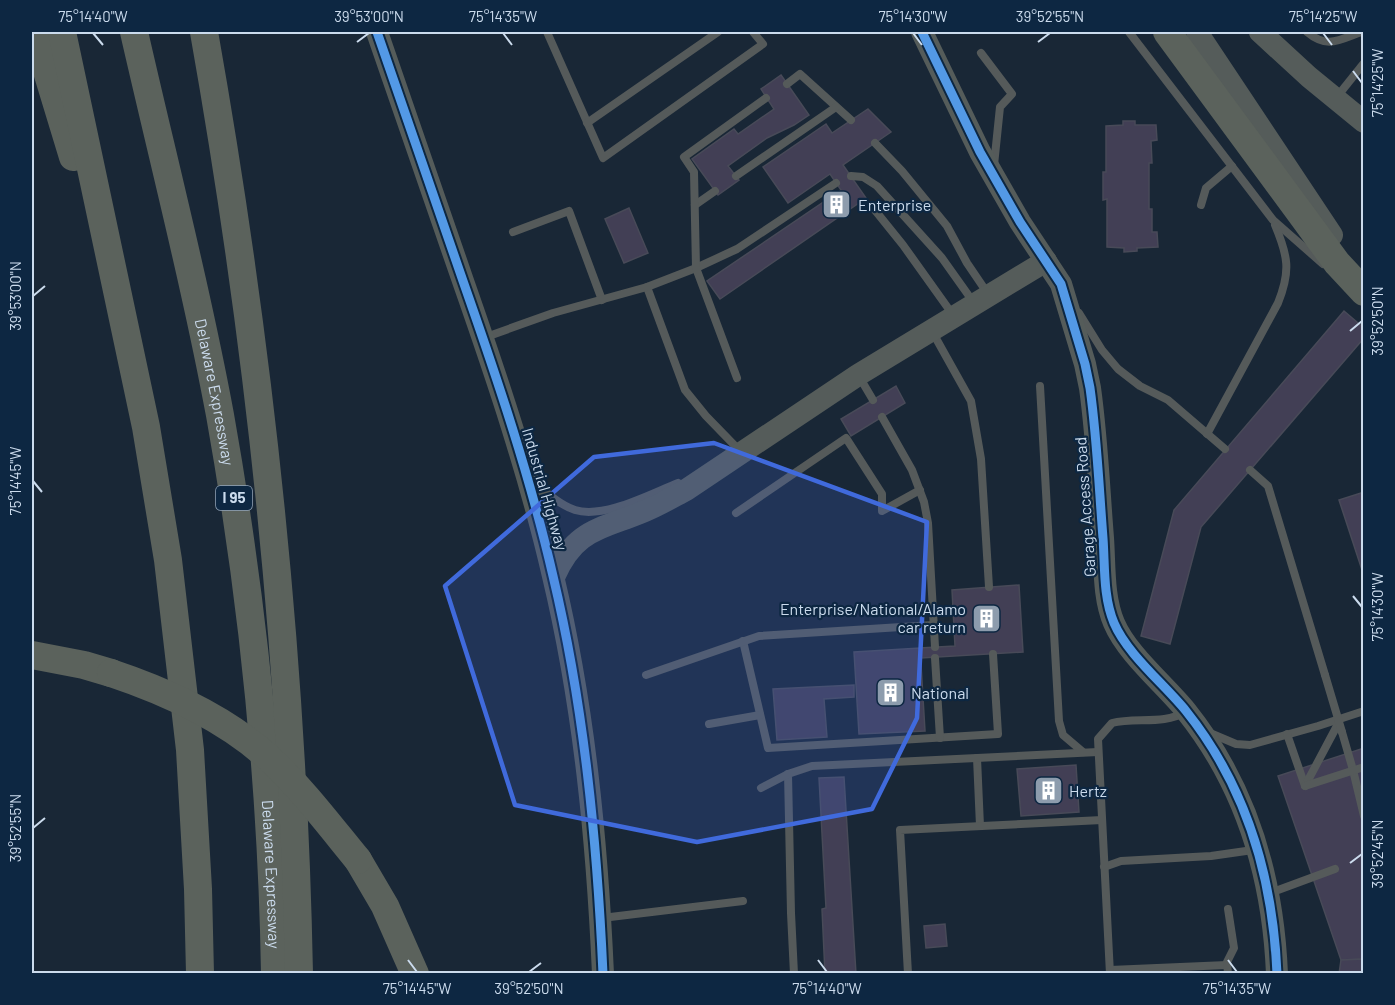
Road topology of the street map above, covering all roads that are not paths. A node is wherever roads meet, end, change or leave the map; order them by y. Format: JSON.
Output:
{"nodes":[{"id":1,"x":35,"y":32,"type":"edge"},
{"id":2,"x":62,"y":32,"type":"edge"},
{"id":3,"x":134,"y":32,"type":"edge"},
{"id":4,"x":204,"y":32,"type":"edge"},
{"id":5,"x":377,"y":32,"type":"edge"},
{"id":6,"x":547,"y":32,"type":"edge"},
{"id":7,"x":718,"y":32,"type":"edge"},
{"id":8,"x":753,"y":32,"type":"edge"},
{"id":9,"x":922,"y":32,"type":"edge"},
{"id":10,"x":1129,"y":32,"type":"edge"},
{"id":11,"x":1167,"y":32,"type":"edge"},
{"id":12,"x":1197,"y":32,"type":"edge"},
{"id":13,"x":1260,"y":32,"type":"edge"},
{"id":14,"x":1307,"y":32,"type":"edge"},
{"id":15,"x":1361,"y":32,"type":"edge"},
{"id":16,"x":981,"y":53,"type":"dead end"},
{"id":17,"x":1364,"y":63,"type":"edge"},
{"id":18,"x":787,"y":84,"type":"dead end"},
{"id":19,"x":766,"y":98,"type":"dead end"},
{"id":20,"x":1335,"y":99,"type":"junction"},
{"id":21,"x":836,"y":107,"type":"junction"},
{"id":22,"x":851,"y":120,"type":"dead end"},
{"id":23,"x":1364,"y":122,"type":"edge"},
{"id":24,"x":587,"y":123,"type":"junction"},
{"id":25,"x":875,"y":143,"type":"dead end"},
{"id":26,"x":1232,"y":166,"type":"junction"},
{"id":27,"x":993,"y":175,"type":"junction"},
{"id":28,"x":851,"y":176,"type":"dead end"},
{"id":29,"x":736,"y":177,"type":"dead end"},
{"id":30,"x":836,"y":183,"type":"dead end"},
{"id":31,"x":715,"y":191,"type":"dead end"},
{"id":32,"x":695,"y":205,"type":"junction"},
{"id":33,"x":1201,"y":205,"type":"dead end"},
{"id":34,"x":874,"y":209,"type":"dead end"},
{"id":35,"x":1273,"y":220,"type":"junction"},
{"id":36,"x":513,"y":232,"type":"dead end"},
{"id":37,"x":1046,"y":261,"type":"junction"},
{"id":38,"x":696,"y":268,"type":"junction"},
{"id":39,"x":1061,"y":284,"type":"junction"},
{"id":40,"x":647,"y":287,"type":"junction"},
{"id":41,"x":1364,"y":291,"type":"edge"},
{"id":42,"x":602,"y":300,"type":"junction"},
{"id":43,"x":982,"y":300,"type":"junction"},
{"id":44,"x":122,"y":313,"type":"junction"},
{"id":45,"x":954,"y":317,"type":"junction"},
{"id":46,"x":931,"y":330,"type":"junction"},
{"id":47,"x":483,"y":338,"type":"junction"},
{"id":48,"x":858,"y":375,"type":"junction"},
{"id":49,"x":737,"y":378,"type":"dead end"},
{"id":50,"x":1040,"y":386,"type":"dead end"},
{"id":51,"x":873,"y":400,"type":"dead end"},
{"id":52,"x":882,"y":417,"type":"dead end"},
{"id":53,"x":1207,"y":434,"type":"junction"},
{"id":54,"x":1225,"y":449,"type":"dead end"},
{"id":55,"x":733,"y":459,"type":"junction"},
{"id":56,"x":1250,"y":470,"type":"dead end"},
{"id":57,"x":526,"y":472,"type":"junction"},
{"id":58,"x":920,"y":490,"type":"junction"},
{"id":59,"x":736,"y":513,"type":"dead end"},
{"id":60,"x":554,"y":577,"type":"junction"},
{"id":61,"x":989,"y":587,"type":"dead end"},
{"id":62,"x":933,"y":625,"type":"junction"},
{"id":63,"x":743,"y":641,"type":"junction"},
{"id":64,"x":935,"y":647,"type":"dead end"},
{"id":65,"x":993,"y":654,"type":"dead end"},
{"id":66,"x":32,"y":655,"type":"edge"},
{"id":67,"x":935,"y":658,"type":"dead end"},
{"id":68,"x":32,"y":666,"type":"edge"},
{"id":69,"x":646,"y":675,"type":"dead end"},
{"id":70,"x":110,"y":678,"type":"junction"},
{"id":71,"x":1364,"y":711,"type":"edge"},
{"id":72,"x":760,"y":715,"type":"junction"},
{"id":73,"x":1193,"y":720,"type":"junction"},
{"id":74,"x":1339,"y":722,"type":"junction"},
{"id":75,"x":709,"y":724,"type":"dead end"},
{"id":76,"x":1287,"y":734,"type":"junction"},
{"id":77,"x":940,"y":738,"type":"junction"},
{"id":78,"x":1098,"y":752,"type":"junction"},
{"id":79,"x":1083,"y":753,"type":"junction"},
{"id":80,"x":977,"y":758,"type":"junction"},
{"id":81,"x":1364,"y":767,"type":"edge"},
{"id":82,"x":1353,"y":770,"type":"junction"},
{"id":83,"x":788,"y":774,"type":"junction"},
{"id":84,"x":1305,"y":786,"type":"junction"},
{"id":85,"x":761,"y":788,"type":"dead end"},
{"id":86,"x":1364,"y":816,"type":"edge"},
{"id":87,"x":1102,"y":820,"type":"junction"},
{"id":88,"x":980,"y":826,"type":"junction"},
{"id":89,"x":1258,"y":850,"type":"junction"},
{"id":90,"x":1104,"y":867,"type":"junction"},
{"id":91,"x":1335,"y":869,"type":"dead end"},
{"id":92,"x":1269,"y":894,"type":"junction"},
{"id":93,"x":743,"y":901,"type":"dead end"},
{"id":94,"x":1228,"y":909,"type":"dead end"},
{"id":95,"x":600,"y":918,"type":"junction"},
{"id":96,"x":1227,"y":969,"type":"edge"},
{"id":97,"x":1110,"y":972,"type":"edge"},
{"id":98,"x":200,"y":974,"type":"edge"},
{"id":99,"x":275,"y":974,"type":"edge"},
{"id":100,"x":299,"y":974,"type":"edge"},
{"id":101,"x":415,"y":974,"type":"edge"},
{"id":102,"x":603,"y":974,"type":"edge"},
{"id":103,"x":794,"y":974,"type":"edge"},
{"id":104,"x":908,"y":974,"type":"edge"},
{"id":105,"x":1277,"y":974,"type":"edge"}],
"edges":[{"from":1,"to":44,"type":"highway"},
{"from":2,"to":44,"type":"highway"},
{"from":3,"to":99,"type":"highway","name":"Delaware Expressway","number":"I 95"},
{"from":4,"to":100,"type":"highway"},
{"from":5,"to":47,"type":"street","name":"Industrial Highway"},
{"from":6,"to":24,"type":"lane"},
{"from":7,"to":24,"type":"lane"},
{"from":8,"to":24,"type":"lane"},
{"from":9,"to":27,"type":"street","name":"Garage Access Road"},
{"from":10,"to":26,"type":"lane"},
{"from":11,"to":41,"type":"highway"},
{"from":12,"to":41,"type":"street"},
{"from":13,"to":20,"type":"street"},
{"from":14,"to":15,"type":"lane"},
{"from":16,"to":27,"type":"lane"},
{"from":17,"to":20,"type":"lane"},
{"from":18,"to":21,"type":"lane"},
{"from":19,"to":32,"type":"lane"},
{"from":20,"to":23,"type":"street"},
{"from":21,"to":22,"type":"lane"},
{"from":21,"to":29,"type":"lane"},
{"from":25,"to":43,"type":"lane"},
{"from":26,"to":33,"type":"lane"},
{"from":26,"to":35,"type":"lane"},
{"from":27,"to":37,"type":"street","name":"Garage Access Road"},
{"from":28,"to":43,"type":"lane"},
{"from":30,"to":38,"type":"lane"},
{"from":31,"to":32,"type":"lane"},
{"from":32,"to":38,"type":"lane"},
{"from":34,"to":45,"type":"lane"},
{"from":35,"to":41,"type":"lane"},
{"from":35,"to":53,"type":"lane"},
{"from":36,"to":42,"type":"lane"},
{"from":37,"to":39,"type":"street","name":"Garage Access Road"},
{"from":37,"to":43,"type":"street"},
{"from":38,"to":40,"type":"lane"},
{"from":38,"to":49,"type":"lane"},
{"from":39,"to":53,"type":"lane"},
{"from":39,"to":73,"type":"street","name":"Garage Access Road"},
{"from":40,"to":42,"type":"lane"},
{"from":40,"to":55,"type":"lane"},
{"from":42,"to":47,"type":"lane"},
{"from":43,"to":45,"type":"street"},
{"from":44,"to":98,"type":"highway"},
{"from":45,"to":46,"type":"street"},
{"from":46,"to":48,"type":"street"},
{"from":46,"to":61,"type":"lane"},
{"from":47,"to":57,"type":"street","name":"Industrial Highway"},
{"from":48,"to":51,"type":"lane"},
{"from":48,"to":55,"type":"street"},
{"from":50,"to":79,"type":"lane"},
{"from":52,"to":58,"type":"lane"},
{"from":53,"to":54,"type":"lane"},
{"from":55,"to":57,"type":"lane"},
{"from":55,"to":60,"type":"street"},
{"from":56,"to":74,"type":"lane","bridge":true},
{"from":57,"to":60,"type":"street","name":"Industrial Highway"},
{"from":58,"to":59,"type":"lane"},
{"from":58,"to":62,"type":"lane"},
{"from":60,"to":95,"type":"street","name":"Industrial Highway"},
{"from":62,"to":63,"type":"lane"},
{"from":62,"to":64,"type":"lane"},
{"from":63,"to":69,"type":"lane"},
{"from":63,"to":72,"type":"lane"},
{"from":65,"to":77,"type":"lane"},
{"from":66,"to":70,"type":"highway"},
{"from":67,"to":77,"type":"lane"},
{"from":68,"to":70,"type":"highway"},
{"from":70,"to":101,"type":"highway","bridge":true},
{"from":71,"to":76,"type":"lane"},
{"from":72,"to":75,"type":"lane"},
{"from":72,"to":77,"type":"lane"},
{"from":73,"to":76,"type":"lane"},
{"from":73,"to":78,"type":"lane"},
{"from":73,"to":89,"type":"street","name":"Garage Access Road"},
{"from":74,"to":82,"type":"lane","bridge":true},
{"from":74,"to":84,"type":"lane"},
{"from":76,"to":84,"type":"lane"},
{"from":78,"to":79,"type":"lane"},
{"from":78,"to":87,"type":"lane"},
{"from":79,"to":80,"type":"lane"},
{"from":80,"to":83,"type":"lane"},
{"from":80,"to":88,"type":"lane"},
{"from":81,"to":82,"type":"lane"},
{"from":82,"to":84,"type":"lane"},
{"from":82,"to":86,"type":"lane"},
{"from":83,"to":85,"type":"lane"},
{"from":83,"to":103,"type":"lane"},
{"from":87,"to":88,"type":"lane"},
{"from":87,"to":90,"type":"lane"},
{"from":88,"to":104,"type":"lane"},
{"from":89,"to":90,"type":"lane"},
{"from":89,"to":92,"type":"street","name":"Garage Access Road"},
{"from":90,"to":97,"type":"lane"},
{"from":91,"to":92,"type":"lane"},
{"from":92,"to":105,"type":"street","name":"Garage Access Road"},
{"from":93,"to":95,"type":"lane"},
{"from":94,"to":96,"type":"lane"},
{"from":95,"to":102,"type":"street","name":"Industrial Highway"},
{"from":96,"to":97,"type":"lane"}]}
